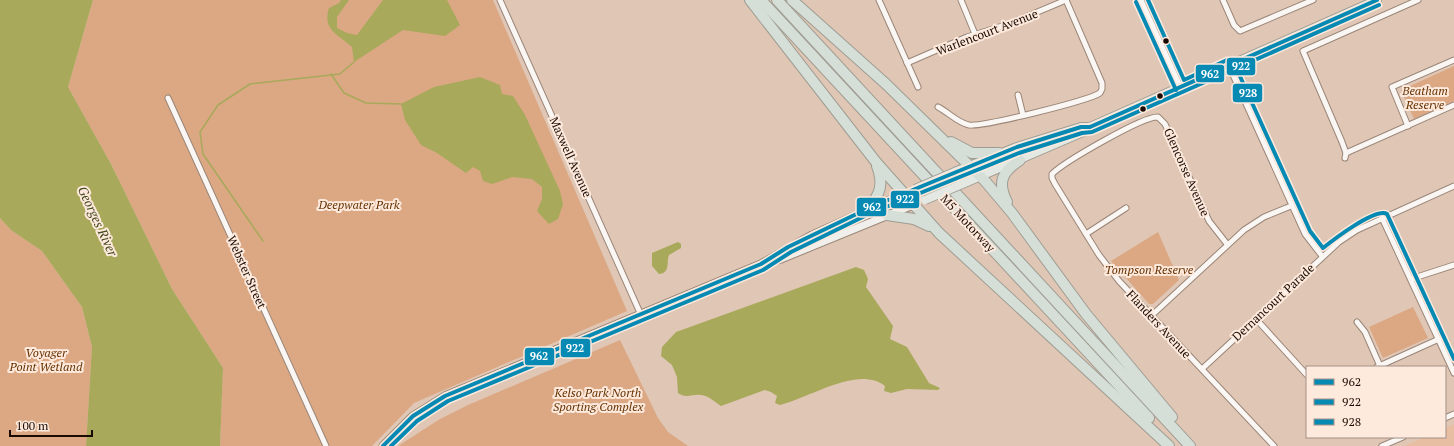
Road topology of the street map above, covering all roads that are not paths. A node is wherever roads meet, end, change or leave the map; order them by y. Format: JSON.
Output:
{"nodes":[{"id":1,"x":500,"y":0,"type":"edge"},
{"id":2,"x":750,"y":0,"type":"edge"},
{"id":3,"x":761,"y":0,"type":"edge"},
{"id":4,"x":777,"y":0,"type":"edge"},
{"id":5,"x":792,"y":0,"type":"edge"},
{"id":6,"x":879,"y":0,"type":"edge"},
{"id":7,"x":960,"y":0,"type":"edge"},
{"id":8,"x":1066,"y":0,"type":"edge"},
{"id":9,"x":1142,"y":0,"type":"edge"},
{"id":10,"x":1223,"y":0,"type":"edge"},
{"id":11,"x":1313,"y":0,"type":"edge"},
{"id":12,"x":1377,"y":0,"type":"edge"},
{"id":13,"x":1414,"y":1,"type":"edge"},
{"id":14,"x":1301,"y":2,"type":"edge"},
{"id":15,"x":975,"y":34,"type":"junction"},
{"id":16,"x":1454,"y":60,"type":"edge"},
{"id":17,"x":907,"y":63,"type":"junction"},
{"id":18,"x":1229,"y":66,"type":"junction"},
{"id":19,"x":918,"y":87,"type":"dead end"},
{"id":20,"x":1181,"y":88,"type":"junction"},
{"id":21,"x":1018,"y":95,"type":"dead end"},
{"id":22,"x":168,"y":98,"type":"dead end"},
{"id":23,"x":1454,"y":105,"type":"edge"},
{"id":24,"x":938,"y":107,"type":"dead end"},
{"id":25,"x":1023,"y":115,"type":"junction"},
{"id":26,"x":1408,"y":126,"type":"junction"},
{"id":27,"x":1090,"y":127,"type":"junction"},
{"id":28,"x":939,"y":134,"type":"junction"},
{"id":29,"x":999,"y":153,"type":"junction"},
{"id":30,"x":1020,"y":160,"type":"junction"},
{"id":31,"x":876,"y":162,"type":"junction"},
{"id":32,"x":969,"y":166,"type":"junction"},
{"id":33,"x":1055,"y":170,"type":"joint"},
{"id":34,"x":979,"y":177,"type":"junction"},
{"id":35,"x":1454,"y":186,"type":"edge"},
{"id":36,"x":903,"y":194,"type":"junction"},
{"id":37,"x":913,"y":204,"type":"junction"},
{"id":38,"x":1290,"y":206,"type":"junction"},
{"id":39,"x":869,"y":208,"type":"junction"},
{"id":40,"x":1126,"y":208,"type":"dead end"},
{"id":41,"x":1012,"y":213,"type":"junction"},
{"id":42,"x":887,"y":215,"type":"junction"},
{"id":43,"x":1382,"y":218,"type":"junction"},
{"id":44,"x":939,"y":233,"type":"junction"},
{"id":45,"x":1086,"y":234,"type":"junction"},
{"id":46,"x":1227,"y":244,"type":"junction"},
{"id":47,"x":1322,"y":256,"type":"junction"},
{"id":48,"x":761,"y":264,"type":"junction"},
{"id":49,"x":1454,"y":265,"type":"edge"},
{"id":50,"x":1411,"y":279,"type":"junction"},
{"id":51,"x":641,"y":315,"type":"junction"},
{"id":52,"x":1151,"y":316,"type":"junction"},
{"id":53,"x":1256,"y":319,"type":"junction"},
{"id":54,"x":1357,"y":322,"type":"dead end"},
{"id":55,"x":1439,"y":340,"type":"junction"},
{"id":56,"x":1378,"y":366,"type":"edge"},
{"id":57,"x":1202,"y":369,"type":"junction"},
{"id":58,"x":1454,"y":373,"type":"edge"},
{"id":59,"x":1306,"y":374,"type":"edge"},
{"id":60,"x":1401,"y":438,"type":"edge"},
{"id":61,"x":326,"y":446,"type":"edge"},
{"id":62,"x":383,"y":446,"type":"edge"},
{"id":63,"x":1169,"y":446,"type":"edge"},
{"id":64,"x":1174,"y":446,"type":"edge"},
{"id":65,"x":1190,"y":446,"type":"edge"},
{"id":66,"x":1196,"y":446,"type":"edge"},
{"id":67,"x":1274,"y":446,"type":"edge"},
{"id":68,"x":1382,"y":446,"type":"edge"}],
"edges":[{"from":1,"to":51,"type":"street","name":"Maxwell Avenue"},
{"from":2,"to":31,"type":"highway"},
{"from":3,"to":64,"type":"highway","name":"M5 Motorway"},
{"from":4,"to":65,"type":"highway","name":"M5 Motorway"},
{"from":5,"to":28,"type":"highway"},
{"from":6,"to":17,"type":"street"},
{"from":7,"to":15,"type":"street"},
{"from":8,"to":15,"type":"street","name":"Warlencourt Avenue"},
{"from":8,"to":25,"type":"street"},
{"from":9,"to":20,"type":"street"},
{"from":10,"to":14,"type":"street"},
{"from":11,"to":14,"type":"street"},
{"from":12,"to":18,"type":"main road"},
{"from":13,"to":26,"type":"street"},
{"from":15,"to":17,"type":"street","name":"Warlencourt Avenue"},
{"from":16,"to":26,"type":"street"},
{"from":17,"to":19,"type":"street"},
{"from":18,"to":20,"type":"main road"},
{"from":18,"to":38,"type":"street"},
{"from":20,"to":27,"type":"main road"},
{"from":21,"to":25,"type":"street"},
{"from":22,"to":61,"type":"street","name":"Webster Street"},
{"from":23,"to":26,"type":"street"},
{"from":24,"to":25,"type":"street"},
{"from":27,"to":29,"type":"main road"},
{"from":27,"to":30,"type":"main road"},
{"from":28,"to":29,"type":"highway"},
{"from":28,"to":32,"type":"highway"},
{"from":29,"to":32,"type":"main road"},
{"from":30,"to":34,"type":"main road"},
{"from":30,"to":41,"type":"highway"},
{"from":31,"to":36,"type":"highway"},
{"from":31,"to":39,"type":"highway"},
{"from":32,"to":34,"type":"highway"},
{"from":32,"to":36,"type":"main road","bridge":true},
{"from":33,"to":45,"type":"street","name":"Flanders Avenue"},
{"from":33,"to":46,"type":"street","name":"Glencorse Avenue"},
{"from":34,"to":37,"type":"main road","bridge":true},
{"from":34,"to":41,"type":"highway"},
{"from":35,"to":43,"type":"street","name":"Dernancourt Parade"},
{"from":36,"to":37,"type":"highway"},
{"from":36,"to":39,"type":"main road"},
{"from":37,"to":42,"type":"main road"},
{"from":37,"to":44,"type":"highway"},
{"from":38,"to":46,"type":"street"},
{"from":38,"to":47,"type":"street"},
{"from":39,"to":48,"type":"main road"},
{"from":40,"to":45,"type":"street"},
{"from":41,"to":66,"type":"highway"},
{"from":42,"to":44,"type":"highway"},
{"from":42,"to":48,"type":"main road"},
{"from":43,"to":47,"type":"street","name":"Dernancourt Parade"},
{"from":43,"to":50,"type":"street"},
{"from":44,"to":63,"type":"highway"},
{"from":45,"to":52,"type":"street","name":"Flanders Avenue"},
{"from":46,"to":52,"type":"street"},
{"from":47,"to":53,"type":"street","name":"Dernancourt Parade"},
{"from":48,"to":51,"type":"main road"},
{"from":49,"to":50,"type":"street"},
{"from":50,"to":55,"type":"street"},
{"from":51,"to":62,"type":"main road"},
{"from":52,"to":57,"type":"street","name":"Flanders Avenue"},
{"from":53,"to":57,"type":"street","name":"Dernancourt Parade"},
{"from":53,"to":59,"type":"street"},
{"from":54,"to":56,"type":"street"},
{"from":55,"to":56,"type":"street"},
{"from":55,"to":58,"type":"street"},
{"from":57,"to":67,"type":"street","name":"Flanders Avenue"},
{"from":60,"to":68,"type":"street"}]}
